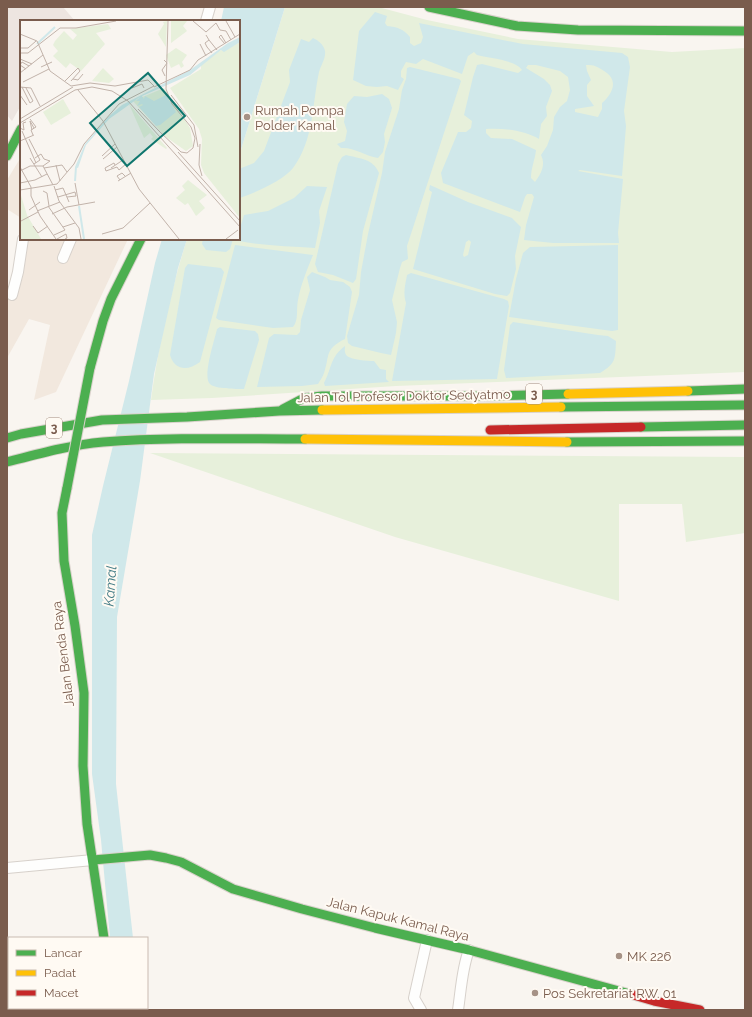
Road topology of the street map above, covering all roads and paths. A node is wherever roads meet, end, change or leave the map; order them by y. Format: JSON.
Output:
{"nodes":[{"id":1,"x":210,"y":7,"type":"edge"},
{"id":2,"x":429,"y":7,"type":"edge"},
{"id":3,"x":206,"y":20,"type":"edge"},
{"id":4,"x":745,"y":31,"type":"edge"},
{"id":5,"x":20,"y":131,"type":"edge"},
{"id":6,"x":7,"y":156,"type":"edge"},
{"id":7,"x":23,"y":240,"type":"edge"},
{"id":8,"x":71,"y":240,"type":"edge"},
{"id":9,"x":140,"y":240,"type":"edge"},
{"id":10,"x":63,"y":258,"type":"dead end"},
{"id":11,"x":12,"y":295,"type":"dead end"},
{"id":12,"x":745,"y":381,"type":"edge"},
{"id":13,"x":745,"y":389,"type":"edge"},
{"id":14,"x":656,"y":390,"type":"junction"},
{"id":15,"x":745,"y":405,"type":"edge"},
{"id":16,"x":279,"y":411,"type":"junction"},
{"id":17,"x":745,"y":425,"type":"edge"},
{"id":18,"x":478,"y":431,"type":"dead end"},
{"id":19,"x":462,"y":432,"type":"dead end"},
{"id":20,"x":7,"y":438,"type":"edge"},
{"id":21,"x":364,"y":439,"type":"junction"},
{"id":22,"x":745,"y":441,"type":"edge"},
{"id":23,"x":7,"y":462,"type":"edge"},
{"id":24,"x":98,"y":860,"type":"junction"},
{"id":25,"x":7,"y":868,"type":"edge"},
{"id":26,"x":104,"y":937,"type":"edge"},
{"id":27,"x":427,"y":940,"type":"junction"},
{"id":28,"x":469,"y":950,"type":"junction"},
{"id":29,"x":654,"y":1005,"type":"edge"},
{"id":30,"x":421,"y":1010,"type":"edge"},
{"id":31,"x":458,"y":1010,"type":"edge"},
{"id":32,"x":700,"y":1010,"type":"edge"}],
"edges":[{"from":1,"to":3,"type":"street"},
{"from":2,"to":4,"type":"main road"},
{"from":5,"to":6,"type":"main road"},
{"from":7,"to":11,"type":"street"},
{"from":8,"to":10,"type":"street"},
{"from":9,"to":24,"type":"main road","name":"Jalan Benda Raya","bridge":true},
{"from":12,"to":14,"type":"main road"},
{"from":13,"to":14,"type":"main road","name":"Jalan Tol Profesor Doktor Sedyatmo","number":"3"},
{"from":14,"to":16,"type":"main road","name":"Jalan Tol Profesor Doktor Sedyatmo","number":"3"},
{"from":15,"to":16,"type":"main road","name":"Jalan Tol Profesor Doktor Sedyatmo","number":"3"},
{"from":16,"to":20,"type":"main road","name":"Jalan Tol Profesor Doktor Sedyatmo","number":"3"},
{"from":17,"to":18,"type":"main road"},
{"from":19,"to":21,"type":"main road","number":"3"},
{"from":21,"to":22,"type":"main road","number":"3"},
{"from":21,"to":23,"type":"main road","number":"3"},
{"from":24,"to":25,"type":"street"},
{"from":24,"to":26,"type":"main road","name":"Jalan Benda Raya"},
{"from":24,"to":27,"type":"main road","name":"Jalan Kapuk Kamal Raya"},
{"from":27,"to":28,"type":"main road","name":"Jalan Kapuk Kamal Raya"},
{"from":27,"to":30,"type":"street"},
{"from":28,"to":29,"type":"main road","name":"Jalan Kapuk Kamal Raya"},
{"from":28,"to":31,"type":"street"},
{"from":29,"to":32,"type":"main road","name":"Jalan Kapuk Kamal Raya"}]}
